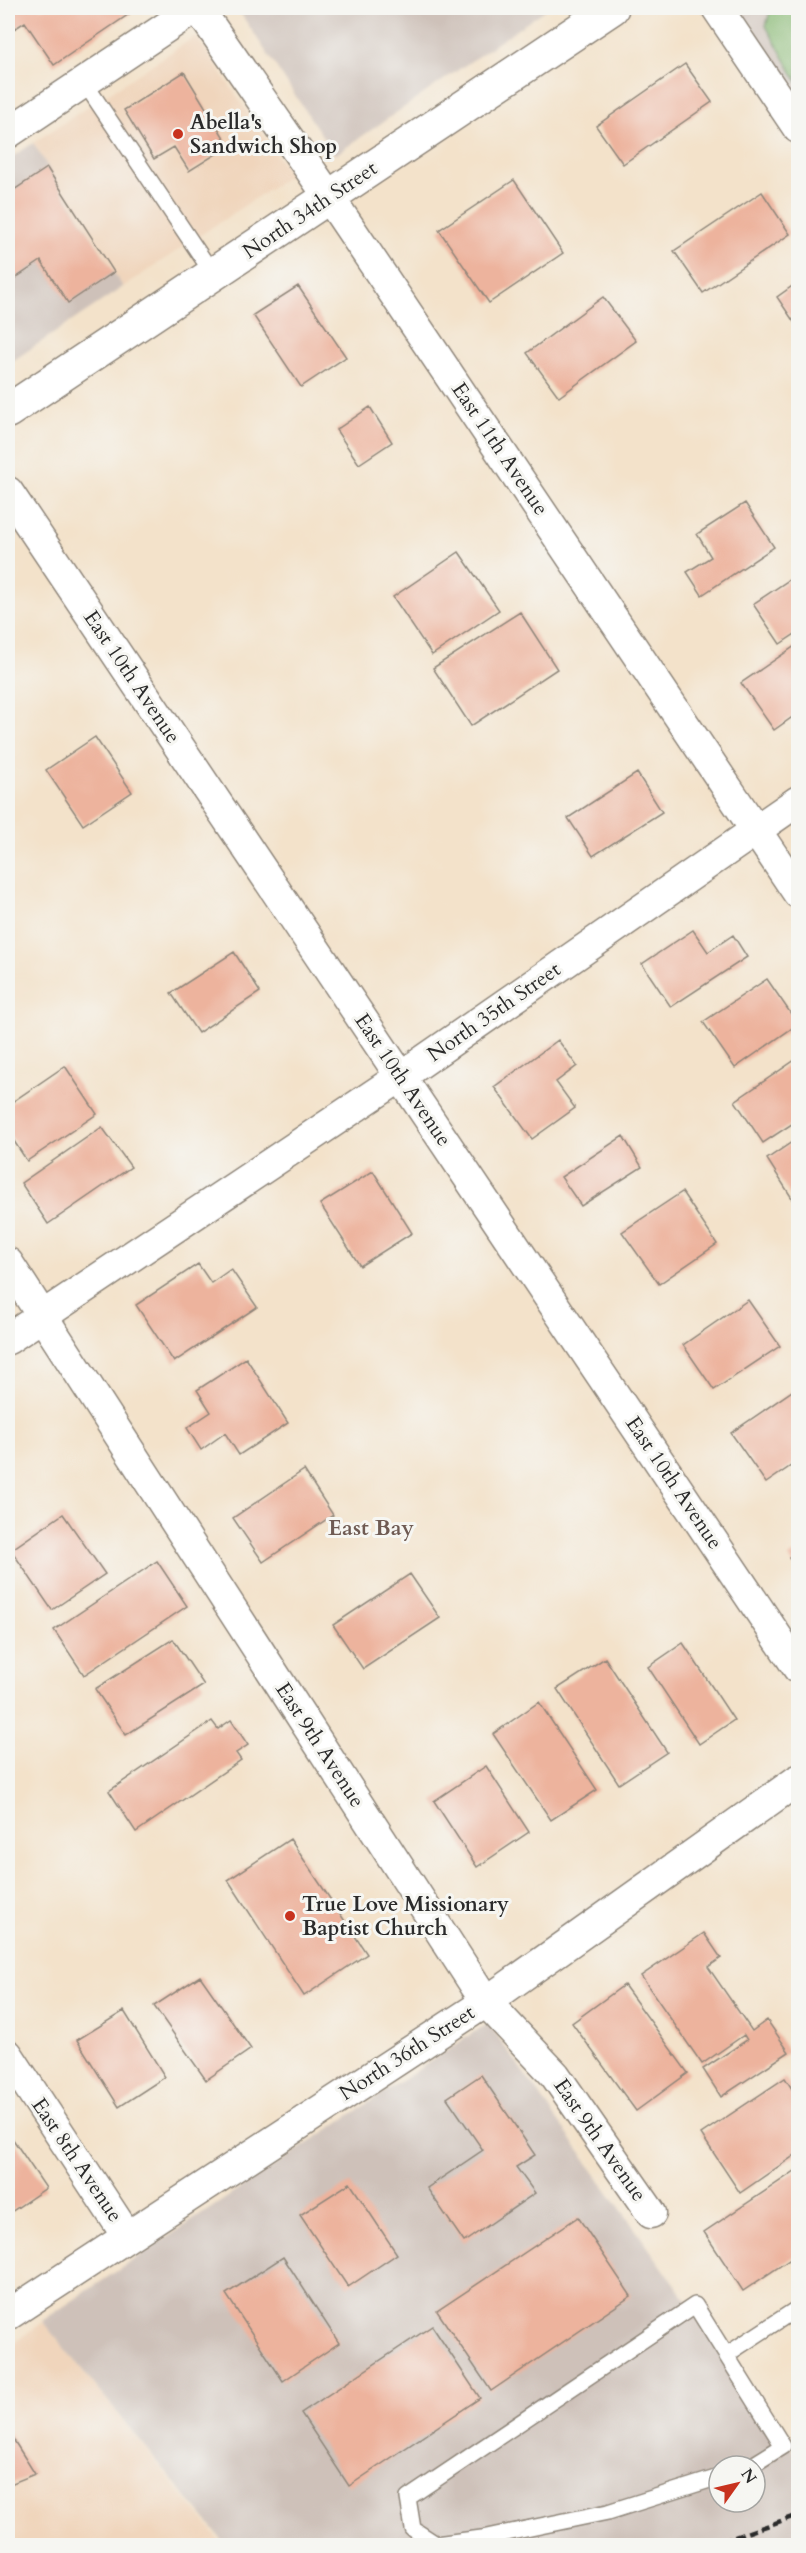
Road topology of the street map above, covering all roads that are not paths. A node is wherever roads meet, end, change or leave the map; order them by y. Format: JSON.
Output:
{"nodes":[{"id":1,"x":196,"y":8,"type":"edge"},
{"id":2,"x":612,"y":8,"type":"edge"},
{"id":3,"x":717,"y":8,"type":"edge"},
{"id":4,"x":84,"y":82,"type":"junction"},
{"id":5,"x":798,"y":128,"type":"edge"},
{"id":6,"x":8,"y":133,"type":"edge"},
{"id":7,"x":329,"y":197,"type":"junction"},
{"id":8,"x":213,"y":274,"type":"junction"},
{"id":9,"x":8,"y":411,"type":"edge"},
{"id":10,"x":8,"y":492,"type":"edge"},
{"id":11,"x":798,"y":801,"type":"edge"},
{"id":12,"x":757,"y":829,"type":"junction"},
{"id":13,"x":798,"y":892,"type":"edge"},
{"id":14,"x":400,"y":1077,"type":"junction"},
{"id":15,"x":8,"y":1263,"type":"edge"},
{"id":16,"x":43,"y":1315,"type":"junction"},
{"id":17,"x":8,"y":1339,"type":"edge"},
{"id":18,"x":798,"y":1668,"type":"edge"},
{"id":19,"x":798,"y":1780,"type":"edge"},
{"id":20,"x":486,"y":2002,"type":"junction"},
{"id":21,"x":8,"y":2055,"type":"edge"},
{"id":22,"x":651,"y":2213,"type":"dead end"},
{"id":23,"x":127,"y":2236,"type":"junction"},
{"id":24,"x":798,"y":2308,"type":"edge"},
{"id":25,"x":8,"y":2315,"type":"edge"},
{"id":26,"x":726,"y":2355,"type":"junction"},
{"id":27,"x":767,"y":2456,"type":"edge"},
{"id":28,"x":707,"y":2481,"type":"edge"}],
"edges":[{"from":1,"to":4,"type":"street"},
{"from":1,"to":7,"type":"street","name":"East 11th Avenue"},
{"from":2,"to":7,"type":"street","name":"North 34th Street"},
{"from":3,"to":5,"type":"street"},
{"from":4,"to":6,"type":"street"},
{"from":4,"to":8,"type":"lane"},
{"from":7,"to":8,"type":"street","name":"North 34th Street"},
{"from":7,"to":12,"type":"street","name":"East 11th Avenue"},
{"from":8,"to":9,"type":"street","name":"North 34th Street"},
{"from":10,"to":14,"type":"street","name":"East 10th Avenue"},
{"from":11,"to":12,"type":"street","name":"North 35th Street"},
{"from":12,"to":13,"type":"street","name":"East 11th Avenue"},
{"from":12,"to":14,"type":"street","name":"North 35th Street"},
{"from":14,"to":16,"type":"street","name":"North 35th Street"},
{"from":14,"to":18,"type":"street","name":"East 10th Avenue"},
{"from":15,"to":16,"type":"street","name":"East 9th Avenue"},
{"from":16,"to":17,"type":"street","name":"North 35th Street"},
{"from":16,"to":20,"type":"street","name":"East 9th Avenue"},
{"from":19,"to":20,"type":"street","name":"North 36th Street"},
{"from":20,"to":22,"type":"street","name":"East 9th Avenue"},
{"from":20,"to":23,"type":"street","name":"North 36th Street"},
{"from":21,"to":23,"type":"street","name":"East 8th Avenue"},
{"from":23,"to":25,"type":"street","name":"North 36th Street"},
{"from":24,"to":26,"type":"lane"},
{"from":26,"to":27,"type":"lane"},
{"from":26,"to":28,"type":"lane"}]}
